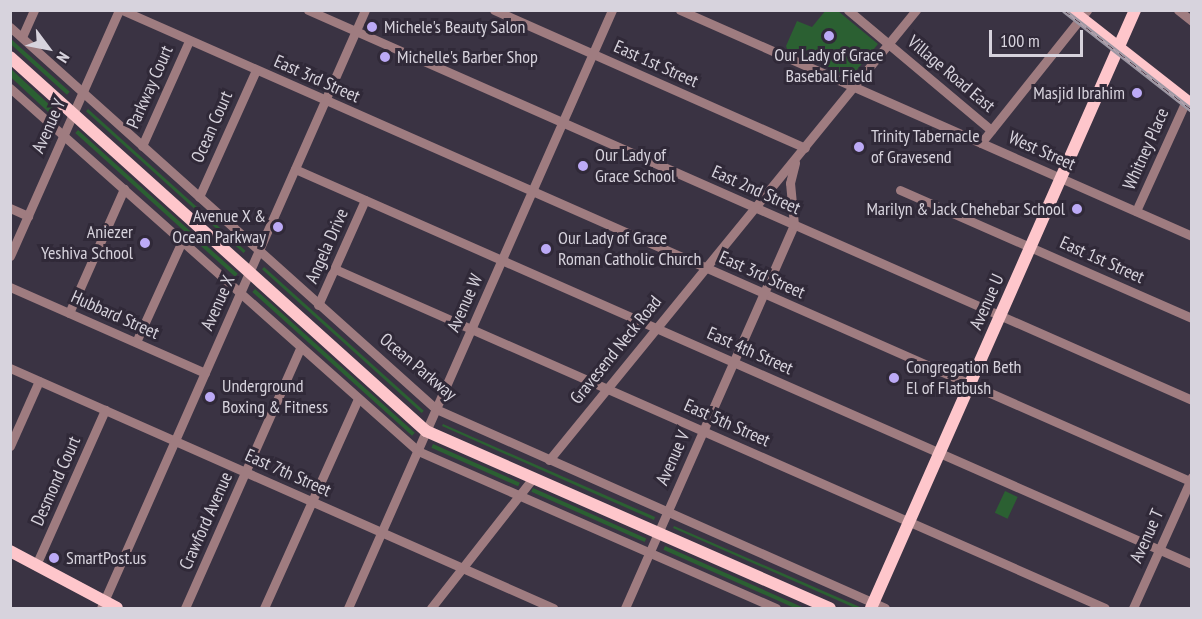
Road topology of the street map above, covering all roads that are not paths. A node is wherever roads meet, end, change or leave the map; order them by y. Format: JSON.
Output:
{"nodes":[{"id":1,"x":34,"y":10,"type":"edge"},
{"id":2,"x":120,"y":10,"type":"edge"},
{"id":3,"x":308,"y":10,"type":"edge"},
{"id":4,"x":365,"y":10,"type":"edge"},
{"id":5,"x":494,"y":10,"type":"edge"},
{"id":6,"x":612,"y":10,"type":"edge"},
{"id":7,"x":680,"y":10,"type":"edge"},
{"id":8,"x":848,"y":10,"type":"edge"},
{"id":9,"x":916,"y":10,"type":"edge"},
{"id":10,"x":1135,"y":10,"type":"edge"},
{"id":11,"x":1178,"y":10,"type":"edge"},
{"id":12,"x":1080,"y":13,"type":"edge"},
{"id":13,"x":1191,"y":21,"type":"edge"},
{"id":14,"x":10,"y":27,"type":"edge"},
{"id":15,"x":356,"y":31,"type":"junction"},
{"id":16,"x":22,"y":38,"type":"junction"},
{"id":17,"x":189,"y":40,"type":"junction"},
{"id":18,"x":889,"y":44,"type":"junction"},
{"id":19,"x":1118,"y":48,"type":"junction"},
{"id":20,"x":593,"y":54,"type":"junction"},
{"id":21,"x":10,"y":57,"type":"edge"},
{"id":22,"x":256,"y":70,"type":"junction"},
{"id":23,"x":854,"y":87,"type":"junction"},
{"id":24,"x":10,"y":88,"type":"edge"},
{"id":25,"x":82,"y":92,"type":"junction"},
{"id":26,"x":325,"y":100,"type":"junction"},
{"id":27,"x":1189,"y":103,"type":"edge"},
{"id":28,"x":73,"y":114,"type":"junction"},
{"id":29,"x":562,"y":123,"type":"junction"},
{"id":30,"x":991,"y":130,"type":"junction"},
{"id":31,"x":63,"y":135,"type":"junction"},
{"id":32,"x":981,"y":143,"type":"junction"},
{"id":33,"x":142,"y":146,"type":"junction"},
{"id":34,"x":803,"y":151,"type":"junction"},
{"id":35,"x":295,"y":169,"type":"junction"},
{"id":36,"x":1061,"y":178,"type":"junction"},
{"id":37,"x":124,"y":189,"type":"junction"},
{"id":38,"x":900,"y":190,"type":"dead end"},
{"id":39,"x":532,"y":192,"type":"junction"},
{"id":40,"x":199,"y":197,"type":"junction"},
{"id":41,"x":365,"y":200,"type":"junction"},
{"id":42,"x":754,"y":207,"type":"junction"},
{"id":43,"x":10,"y":208,"type":"edge"},
{"id":44,"x":1136,"y":211,"type":"junction"},
{"id":45,"x":28,"y":216,"type":"junction"},
{"id":46,"x":794,"y":225,"type":"junction"},
{"id":47,"x":1191,"y":236,"type":"edge"},
{"id":48,"x":182,"y":241,"type":"junction"},
{"id":49,"x":1031,"y":247,"type":"junction"},
{"id":50,"x":259,"y":251,"type":"junction"},
{"id":51,"x":10,"y":256,"type":"edge"},
{"id":52,"x":502,"y":260,"type":"junction"},
{"id":53,"x":704,"y":268,"type":"junction"},
{"id":54,"x":335,"y":269,"type":"junction"},
{"id":55,"x":250,"y":272,"type":"junction"},
{"id":56,"x":10,"y":287,"type":"edge"},
{"id":57,"x":240,"y":294,"type":"junction"},
{"id":58,"x":764,"y":294,"type":"junction"},
{"id":59,"x":318,"y":305,"type":"junction"},
{"id":60,"x":69,"y":312,"type":"junction"},
{"id":61,"x":1000,"y":316,"type":"junction"},
{"id":62,"x":1191,"y":318,"type":"edge"},
{"id":63,"x":655,"y":328,"type":"junction"},
{"id":64,"x":472,"y":329,"type":"junction"},
{"id":65,"x":136,"y":342,"type":"junction"},
{"id":66,"x":300,"y":348,"type":"junction"},
{"id":67,"x":734,"y":362,"type":"junction"},
{"id":68,"x":10,"y":368,"type":"edge"},
{"id":69,"x":205,"y":373,"type":"junction"},
{"id":70,"x":39,"y":381,"type":"junction"},
{"id":71,"x":970,"y":384,"type":"junction"},
{"id":72,"x":606,"y":388,"type":"junction"},
{"id":73,"x":358,"y":399,"type":"junction"},
{"id":74,"x":1191,"y":400,"type":"edge"},
{"id":75,"x":436,"y":409,"type":"junction"},
{"id":76,"x":105,"y":410,"type":"junction"},
{"id":77,"x":426,"y":431,"type":"junction"},
{"id":78,"x":704,"y":431,"type":"junction"},
{"id":79,"x":175,"y":441,"type":"junction"},
{"id":80,"x":10,"y":446,"type":"edge"},
{"id":81,"x":417,"y":451,"type":"junction"},
{"id":82,"x":940,"y":453,"type":"junction"},
{"id":83,"x":549,"y":460,"type":"junction"},
{"id":84,"x":245,"y":472,"type":"junction"},
{"id":85,"x":533,"y":478,"type":"junction"},
{"id":86,"x":1191,"y":480,"type":"edge"},
{"id":87,"x":519,"y":496,"type":"junction"},
{"id":88,"x":312,"y":501,"type":"junction"},
{"id":89,"x":668,"y":512,"type":"junction"},
{"id":90,"x":910,"y":522,"type":"junction"},
{"id":91,"x":382,"y":532,"type":"junction"},
{"id":92,"x":658,"y":533,"type":"junction"},
{"id":93,"x":1159,"y":550,"type":"junction"},
{"id":94,"x":10,"y":551,"type":"edge"},
{"id":95,"x":650,"y":554,"type":"junction"},
{"id":96,"x":1191,"y":564,"type":"edge"},
{"id":97,"x":36,"y":565,"type":"junction"},
{"id":98,"x":463,"y":568,"type":"junction"},
{"id":99,"x":103,"y":605,"type":"edge"},
{"id":100,"x":877,"y":607,"type":"edge"},
{"id":101,"x":117,"y":609,"type":"edge"},
{"id":102,"x":185,"y":609,"type":"edge"},
{"id":103,"x":264,"y":609,"type":"edge"},
{"id":104,"x":348,"y":609,"type":"edge"},
{"id":105,"x":431,"y":609,"type":"edge"},
{"id":106,"x":553,"y":609,"type":"edge"},
{"id":107,"x":626,"y":609,"type":"edge"},
{"id":108,"x":776,"y":609,"type":"edge"},
{"id":109,"x":830,"y":609,"type":"edge"},
{"id":110,"x":1105,"y":609,"type":"edge"},
{"id":111,"x":1133,"y":609,"type":"edge"}],
"edges":[{"from":1,"to":16,"type":"street"},
{"from":2,"to":17,"type":"street","name":"East 3rd Street"},
{"from":2,"to":25,"type":"street","name":"Avenue Y"},
{"from":3,"to":15,"type":"street","name":"East 2nd Street"},
{"from":4,"to":15,"type":"street","name":"Avenue X"},
{"from":5,"to":20,"type":"street","name":"East 1st Street"},
{"from":6,"to":20,"type":"street","name":"Avenue W"},
{"from":7,"to":23,"type":"street","name":"West Street"},
{"from":8,"to":18,"type":"street","name":"Village Road East"},
{"from":9,"to":18,"type":"street","name":"Gravesend Neck Road"},
{"from":10,"to":19,"type":"main road","name":"Avenue U"},
{"from":11,"to":13,"type":"street"},
{"from":12,"to":19,"type":"main road"},
{"from":12,"to":30,"type":"street"},
{"from":14,"to":16,"type":"street","name":"Ocean Parkway"},
{"from":15,"to":26,"type":"street","name":"Avenue X"},
{"from":15,"to":29,"type":"street","name":"East 2nd Street"},
{"from":16,"to":25,"type":"street","name":"Ocean Parkway"},
{"from":17,"to":22,"type":"street","name":"East 3rd Street"},
{"from":17,"to":33,"type":"street","name":"Parkway Court"},
{"from":18,"to":23,"type":"street","name":"Gravesend Neck Road"},
{"from":18,"to":30,"type":"street","name":"Village Road East"},
{"from":19,"to":27,"type":"main road"},
{"from":19,"to":36,"type":"main road","name":"Avenue U"},
{"from":20,"to":29,"type":"street","name":"Avenue W"},
{"from":20,"to":34,"type":"street","name":"East 1st Street"},
{"from":21,"to":28,"type":"main road"},
{"from":22,"to":26,"type":"street","name":"East 3rd Street"},
{"from":22,"to":40,"type":"street","name":"Ocean Court"},
{"from":23,"to":32,"type":"street","name":"West Street"},
{"from":23,"to":34,"type":"street","name":"Gravesend Neck Road"},
{"from":24,"to":31,"type":"street"},
{"from":25,"to":28,"type":"street","name":"Avenue Y"},
{"from":25,"to":33,"type":"street","name":"Ocean Parkway"},
{"from":26,"to":35,"type":"street","name":"Avenue X"},
{"from":26,"to":39,"type":"street","name":"East 3rd Street"},
{"from":27,"to":44,"type":"street","name":"Whitney Place"},
{"from":28,"to":31,"type":"street","name":"Avenue Y"},
{"from":28,"to":55,"type":"main road"},
{"from":29,"to":39,"type":"street","name":"Avenue W"},
{"from":29,"to":42,"type":"street","name":"East 2nd Street"},
{"from":30,"to":32,"type":"street","name":"Village Road East"},
{"from":31,"to":37,"type":"street"},
{"from":31,"to":45,"type":"street","name":"Avenue Y"},
{"from":32,"to":36,"type":"street","name":"West Street"},
{"from":33,"to":40,"type":"street","name":"Ocean Parkway"},
{"from":34,"to":42,"type":"street","name":"Gravesend Neck Road"},
{"from":34,"to":46,"type":"street","name":"Avenue V"},
{"from":35,"to":41,"type":"street","name":"East 4th Street"},
{"from":35,"to":50,"type":"street","name":"Avenue X"},
{"from":36,"to":44,"type":"street","name":"West Street"},
{"from":36,"to":49,"type":"main road","name":"Avenue U"},
{"from":37,"to":48,"type":"street"},
{"from":37,"to":60,"type":"street"},
{"from":38,"to":49,"type":"street","name":"East 1st Street"},
{"from":39,"to":52,"type":"street","name":"Avenue W"},
{"from":39,"to":53,"type":"street","name":"East 3rd Street"},
{"from":40,"to":50,"type":"street","name":"Ocean Parkway"},
{"from":41,"to":52,"type":"street","name":"East 4th Street"},
{"from":41,"to":54,"type":"street","name":"Angela Drive"},
{"from":42,"to":46,"type":"street","name":"East 2nd Street"},
{"from":42,"to":53,"type":"street","name":"Gravesend Neck Road"},
{"from":43,"to":45,"type":"street"},
{"from":44,"to":47,"type":"street","name":"West Street"},
{"from":45,"to":51,"type":"street","name":"Avenue Y"},
{"from":46,"to":58,"type":"street","name":"Avenue V"},
{"from":46,"to":61,"type":"street","name":"East 2nd Street"},
{"from":48,"to":57,"type":"street"},
{"from":48,"to":65,"type":"street"},
{"from":49,"to":61,"type":"main road","name":"Avenue U"},
{"from":49,"to":62,"type":"street","name":"East 1st Street"},
{"from":50,"to":55,"type":"street","name":"Avenue X"},
{"from":50,"to":59,"type":"street","name":"Ocean Parkway"},
{"from":52,"to":63,"type":"street","name":"East 4th Street"},
{"from":52,"to":64,"type":"street","name":"Avenue W"},
{"from":53,"to":58,"type":"street","name":"East 3rd Street"},
{"from":53,"to":63,"type":"street","name":"Gravesend Neck Road"},
{"from":54,"to":59,"type":"street","name":"Angela Drive"},
{"from":54,"to":64,"type":"street","name":"East 5th Street"},
{"from":55,"to":57,"type":"street","name":"Avenue X"},
{"from":55,"to":77,"type":"main road"},
{"from":56,"to":60,"type":"street","name":"Hubbard Street"},
{"from":57,"to":66,"type":"street"},
{"from":57,"to":69,"type":"street","name":"Avenue X"},
{"from":58,"to":67,"type":"street","name":"Avenue V"},
{"from":58,"to":71,"type":"street","name":"East 3rd Street"},
{"from":59,"to":75,"type":"street","name":"Ocean Parkway"},
{"from":60,"to":65,"type":"street","name":"Hubbard Street"},
{"from":61,"to":71,"type":"main road","name":"Avenue U"},
{"from":61,"to":74,"type":"street","name":"East 2nd Street"},
{"from":63,"to":67,"type":"street","name":"East 4th Street"},
{"from":63,"to":72,"type":"street","name":"Gravesend Neck Road"},
{"from":64,"to":72,"type":"street","name":"East 5th Street"},
{"from":64,"to":75,"type":"street","name":"Avenue W"},
{"from":65,"to":69,"type":"street","name":"Hubbard Street"},
{"from":66,"to":73,"type":"street"},
{"from":66,"to":84,"type":"street","name":"Crawford Avenue"},
{"from":67,"to":78,"type":"street","name":"Avenue V"},
{"from":67,"to":82,"type":"street","name":"East 4th Street"},
{"from":68,"to":70,"type":"street","name":"East 7th Street"},
{"from":69,"to":79,"type":"street","name":"Avenue X"},
{"from":70,"to":76,"type":"street","name":"East 7th Street"},
{"from":70,"to":80,"type":"street"},
{"from":71,"to":82,"type":"main road","name":"Avenue U"},
{"from":71,"to":86,"type":"street","name":"East 3rd Street"},
{"from":72,"to":78,"type":"street","name":"East 5th Street"},
{"from":72,"to":83,"type":"street","name":"Gravesend Neck Road"},
{"from":73,"to":81,"type":"street"},
{"from":73,"to":88,"type":"street"},
{"from":75,"to":77,"type":"street","name":"Avenue W"},
{"from":75,"to":83,"type":"street","name":"Ocean Parkway"},
{"from":76,"to":79,"type":"street","name":"East 7th Street"},
{"from":76,"to":97,"type":"street","name":"Desmond Court"},
{"from":77,"to":81,"type":"street","name":"Avenue W"},
{"from":77,"to":85,"type":"main road"},
{"from":78,"to":89,"type":"street","name":"Avenue V"},
{"from":78,"to":90,"type":"street","name":"East 5th Street"},
{"from":79,"to":84,"type":"street","name":"East 7th Street"},
{"from":79,"to":99,"type":"street","name":"Avenue X"},
{"from":81,"to":87,"type":"street"},
{"from":81,"to":91,"type":"street","name":"Avenue W"},
{"from":82,"to":90,"type":"main road","name":"Avenue U"},
{"from":82,"to":93,"type":"street","name":"East 4th Street"},
{"from":83,"to":89,"type":"street","name":"Ocean Parkway"},
{"from":84,"to":88,"type":"street","name":"East 7th Street"},
{"from":84,"to":102,"type":"street","name":"Crawford Avenue"},
{"from":85,"to":87,"type":"street"},
{"from":85,"to":92,"type":"main road"},
{"from":86,"to":93,"type":"street","name":"Avenue T"},
{"from":87,"to":95,"type":"street"},
{"from":87,"to":98,"type":"street"},
{"from":88,"to":91,"type":"street","name":"East 7th Street"},
{"from":88,"to":103,"type":"street"},
{"from":89,"to":92,"type":"street","name":"Avenue V"},
{"from":89,"to":100,"type":"street","name":"Ocean Parkway"},
{"from":90,"to":100,"type":"main road","name":"Avenue U"},
{"from":90,"to":110,"type":"street","name":"East 5th Street"},
{"from":91,"to":98,"type":"street","name":"East 7th Street"},
{"from":91,"to":104,"type":"street","name":"Avenue W"},
{"from":92,"to":95,"type":"street","name":"Avenue V"},
{"from":92,"to":109,"type":"main road"},
{"from":93,"to":96,"type":"street","name":"East 4th Street"},
{"from":93,"to":111,"type":"street","name":"Avenue T"},
{"from":94,"to":97,"type":"main road"},
{"from":95,"to":107,"type":"street","name":"Avenue V"},
{"from":95,"to":108,"type":"street"},
{"from":97,"to":99,"type":"main road"},
{"from":98,"to":105,"type":"street"},
{"from":98,"to":106,"type":"street","name":"East 7th Street"},
{"from":99,"to":101,"type":"main road"}]}
